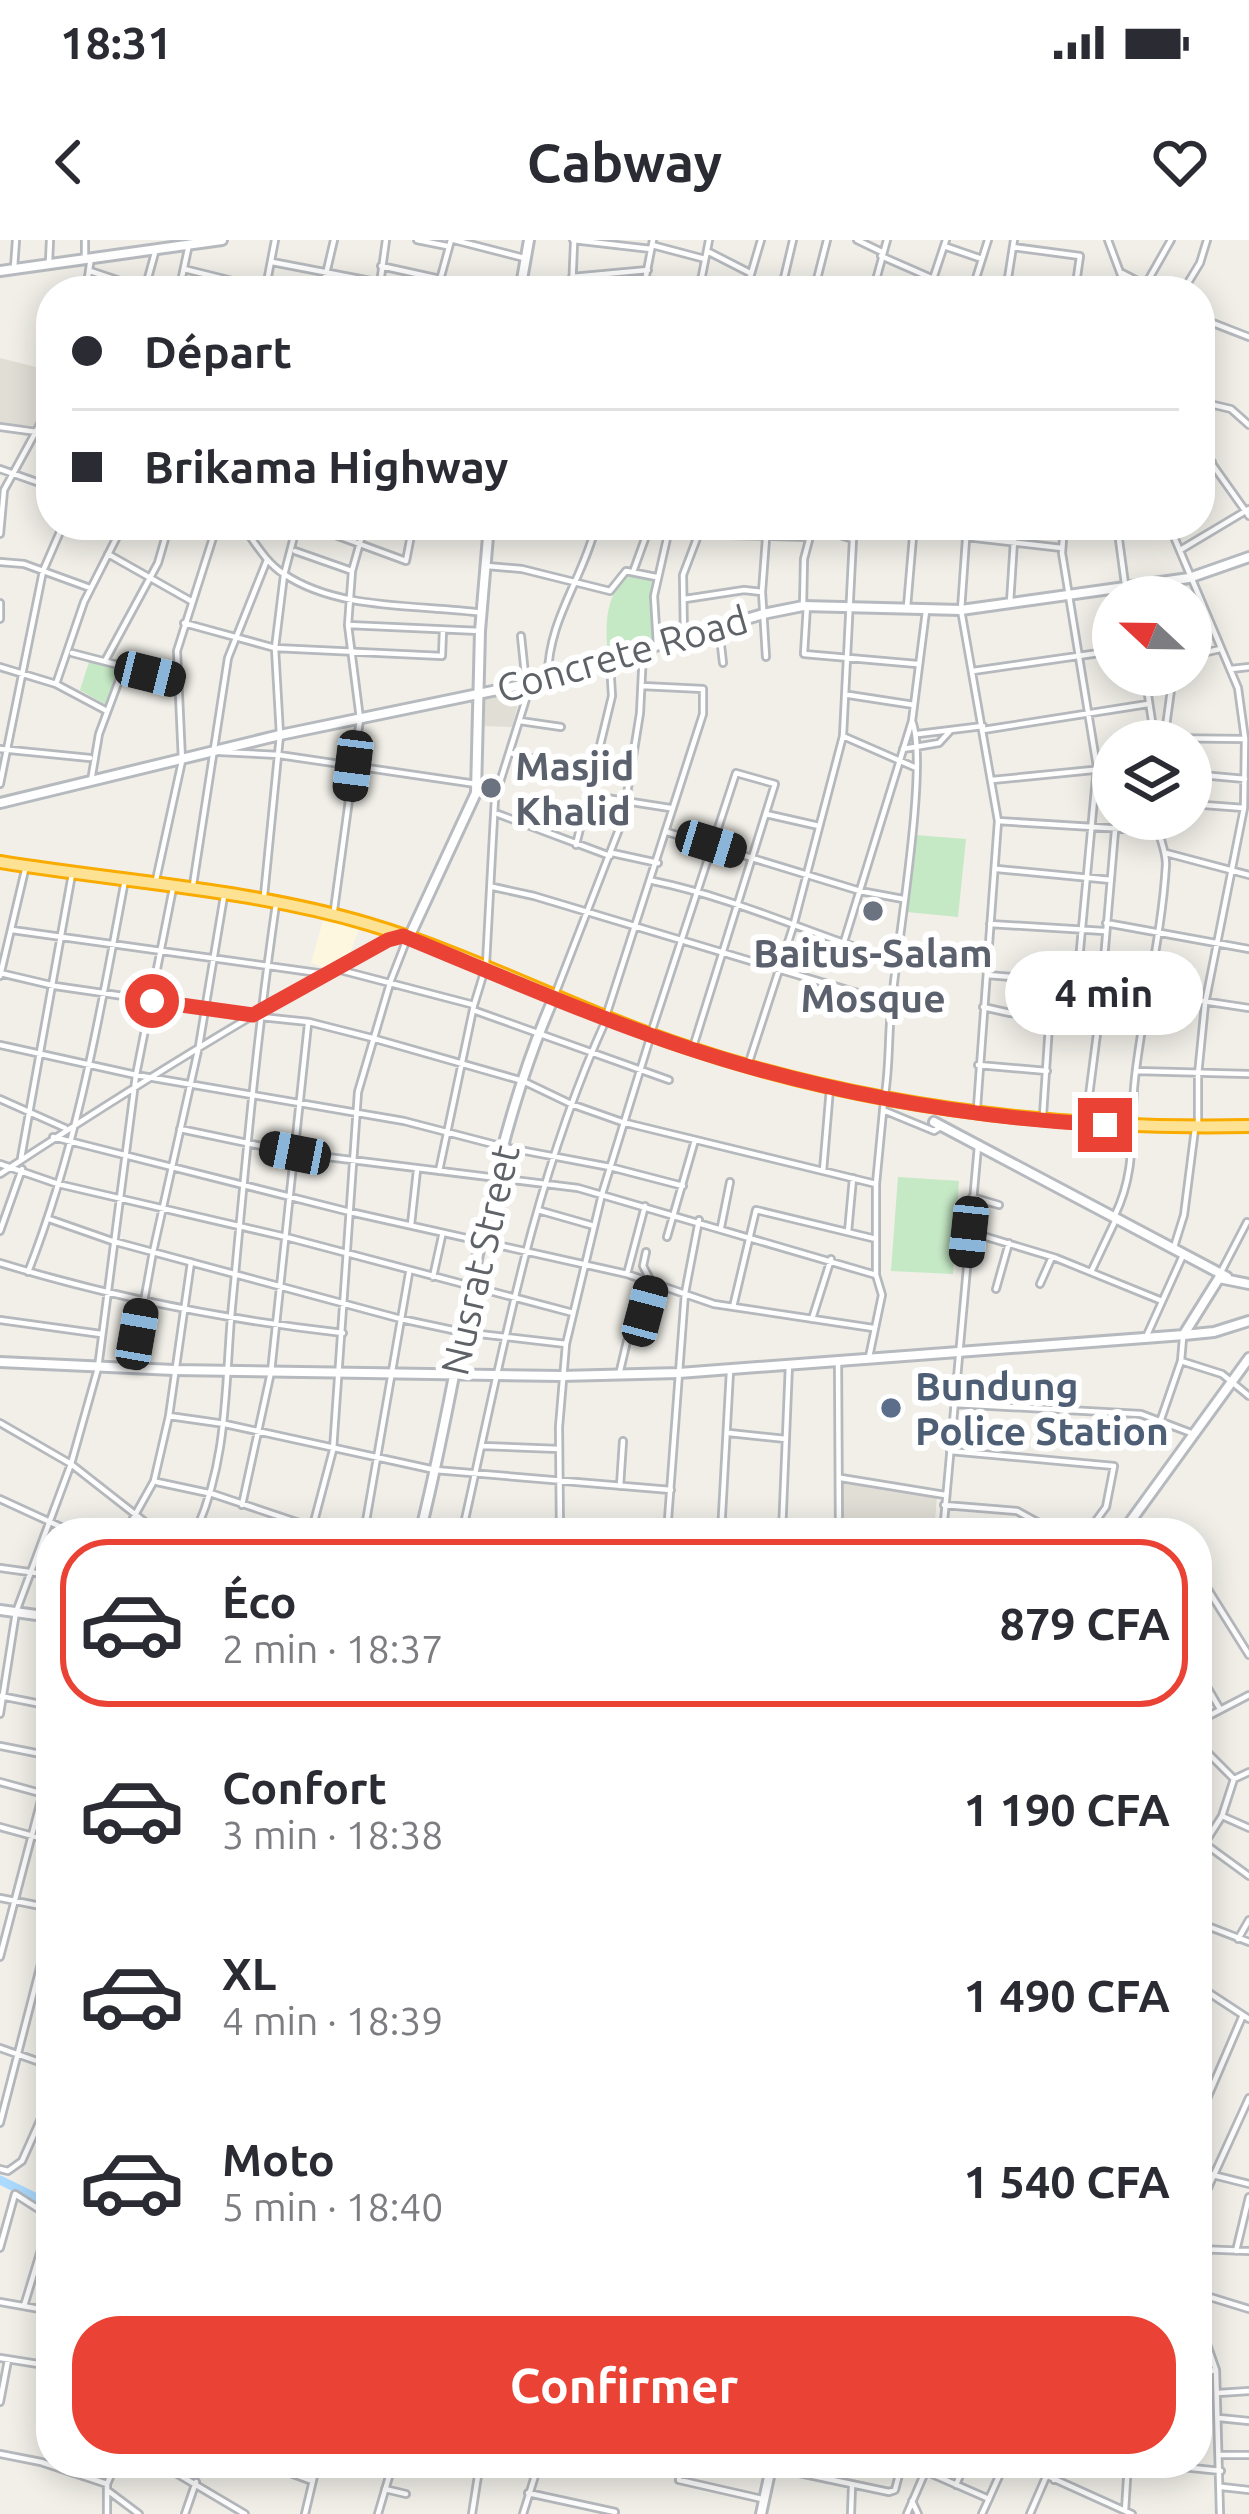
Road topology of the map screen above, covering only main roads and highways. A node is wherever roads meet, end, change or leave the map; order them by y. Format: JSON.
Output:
{"nodes":[{"id":1,"x":0,"y":859,"type":"edge"},
{"id":2,"x":407,"y":936,"type":"junction"},
{"id":3,"x":651,"y":1032,"type":"junction"},
{"id":4,"x":884,"y":1101,"type":"junction"},
{"id":5,"x":977,"y":1111,"type":"junction"},
{"id":6,"x":936,"y":1113,"type":"junction"},
{"id":7,"x":1130,"y":1124,"type":"junction"},
{"id":8,"x":1249,"y":1124,"type":"edge"}],
"edges":[{"from":1,"to":2,"type":"highway"},
{"from":1,"to":2,"type":"highway"},
{"from":2,"to":3,"type":"highway"},
{"from":3,"to":4,"type":"highway"},
{"from":3,"to":4,"type":"highway"},
{"from":4,"to":6,"type":"highway"},
{"from":4,"to":6,"type":"highway"},
{"from":5,"to":6,"type":"highway"},
{"from":5,"to":7,"type":"highway"},
{"from":5,"to":7,"type":"highway"},
{"from":7,"to":8,"type":"highway"}]}
